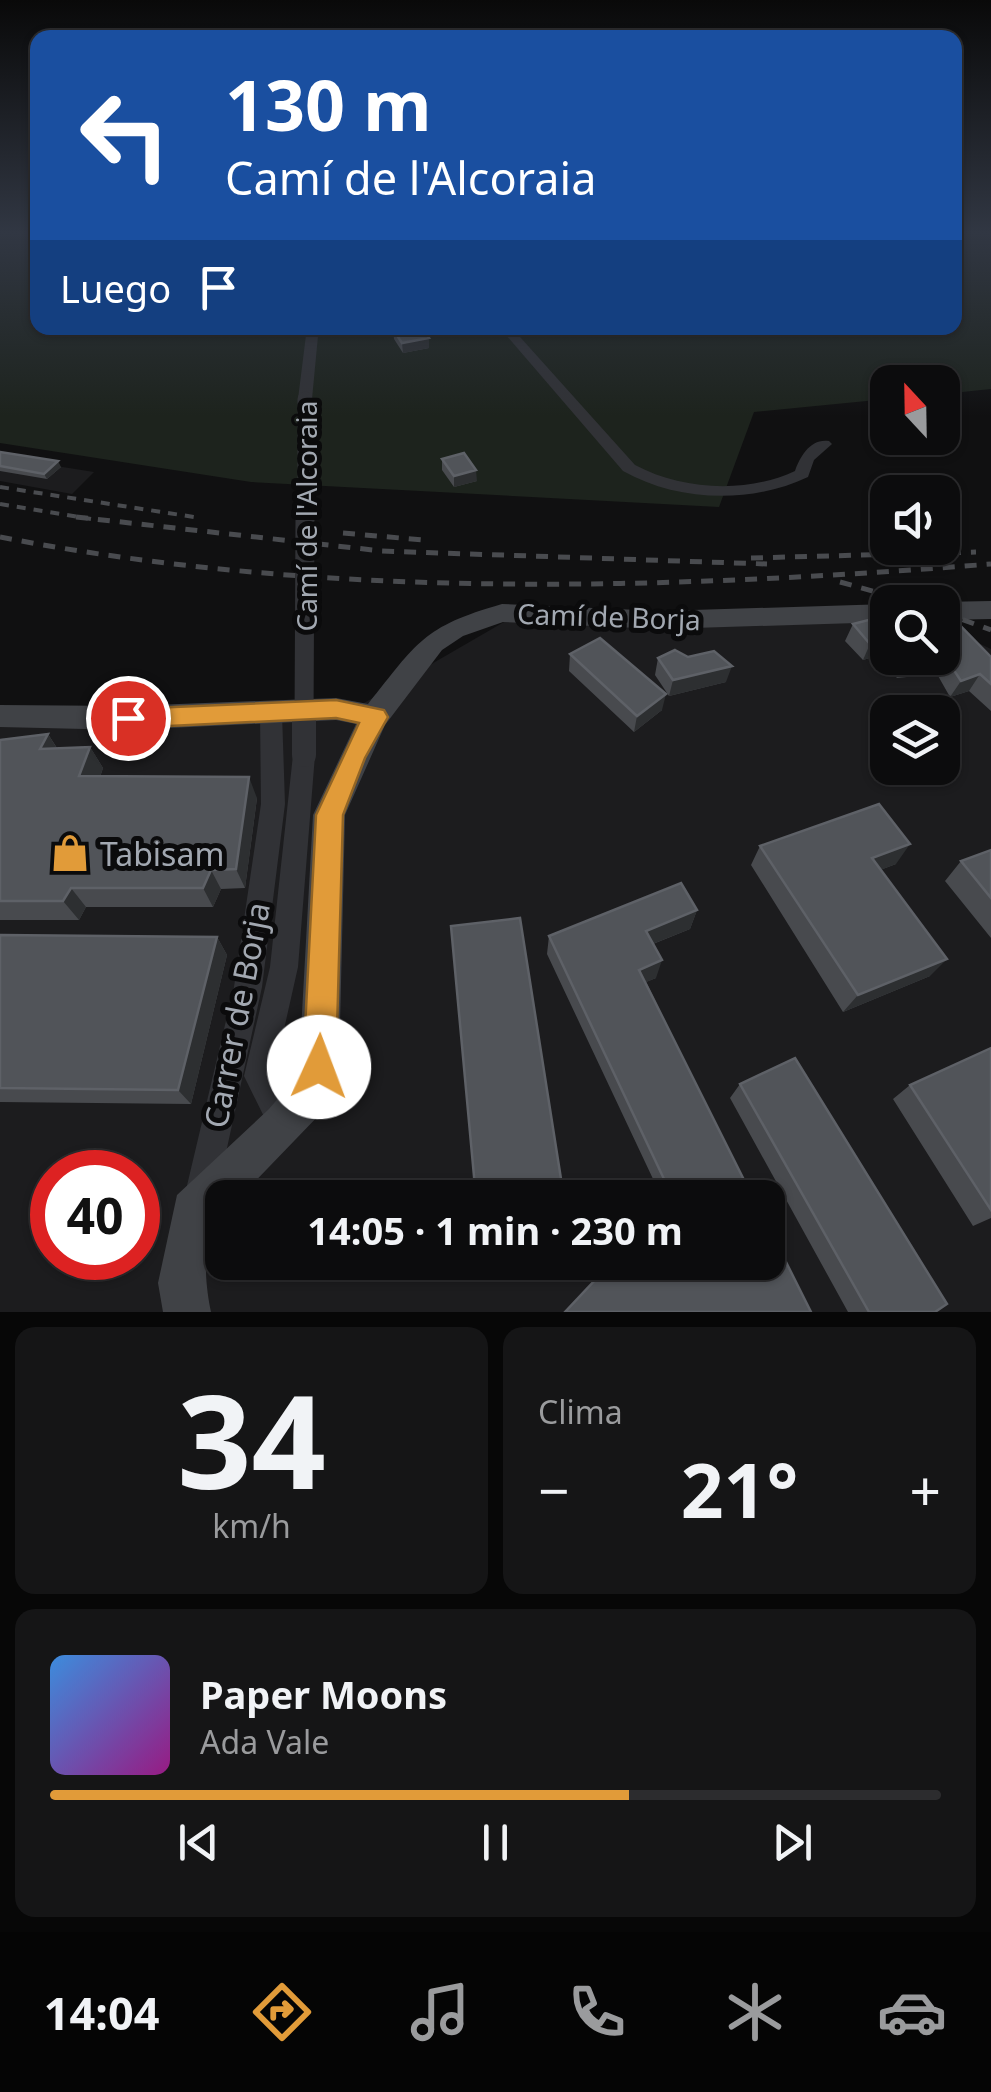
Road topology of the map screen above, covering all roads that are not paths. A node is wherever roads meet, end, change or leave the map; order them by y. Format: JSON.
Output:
{"nodes":[{"id":1,"x":312,"y":335,"type":"edge"},
{"id":2,"x":512,"y":335,"type":"edge"},
{"id":3,"x":824,"y":444,"type":"dead end"},
{"id":4,"x":991,"y":610,"type":"edge"},
{"id":5,"x":960,"y":611,"type":"edge"},
{"id":6,"x":870,"y":614,"type":"edge"},
{"id":7,"x":271,"y":713,"type":"junction"},
{"id":8,"x":0,"y":716,"type":"edge"},
{"id":9,"x":376,"y":717,"type":"junction"},
{"id":10,"x":284,"y":1124,"type":"junction"},
{"id":11,"x":200,"y":1201,"type":"junction"},
{"id":12,"x":187,"y":1312,"type":"edge"}],
"edges":[{"from":1,"to":10,"type":"street","name":"Camí de l'Alcoraia","bridge":true},
{"from":2,"to":3,"type":"street"},
{"from":4,"to":5,"type":"street"},
{"from":6,"to":9,"type":"street","name":"Camí de Borja"},
{"from":7,"to":8,"type":"street"},
{"from":7,"to":9,"type":"street"},
{"from":7,"to":11,"type":"street","name":"Carrer de Borja"},
{"from":9,"to":10,"type":"street","name":"Camí de Borja"},
{"from":10,"to":11,"type":"street","name":"Camí de Borja"},
{"from":11,"to":12,"type":"street","name":"Carrer de Borja"}]}
